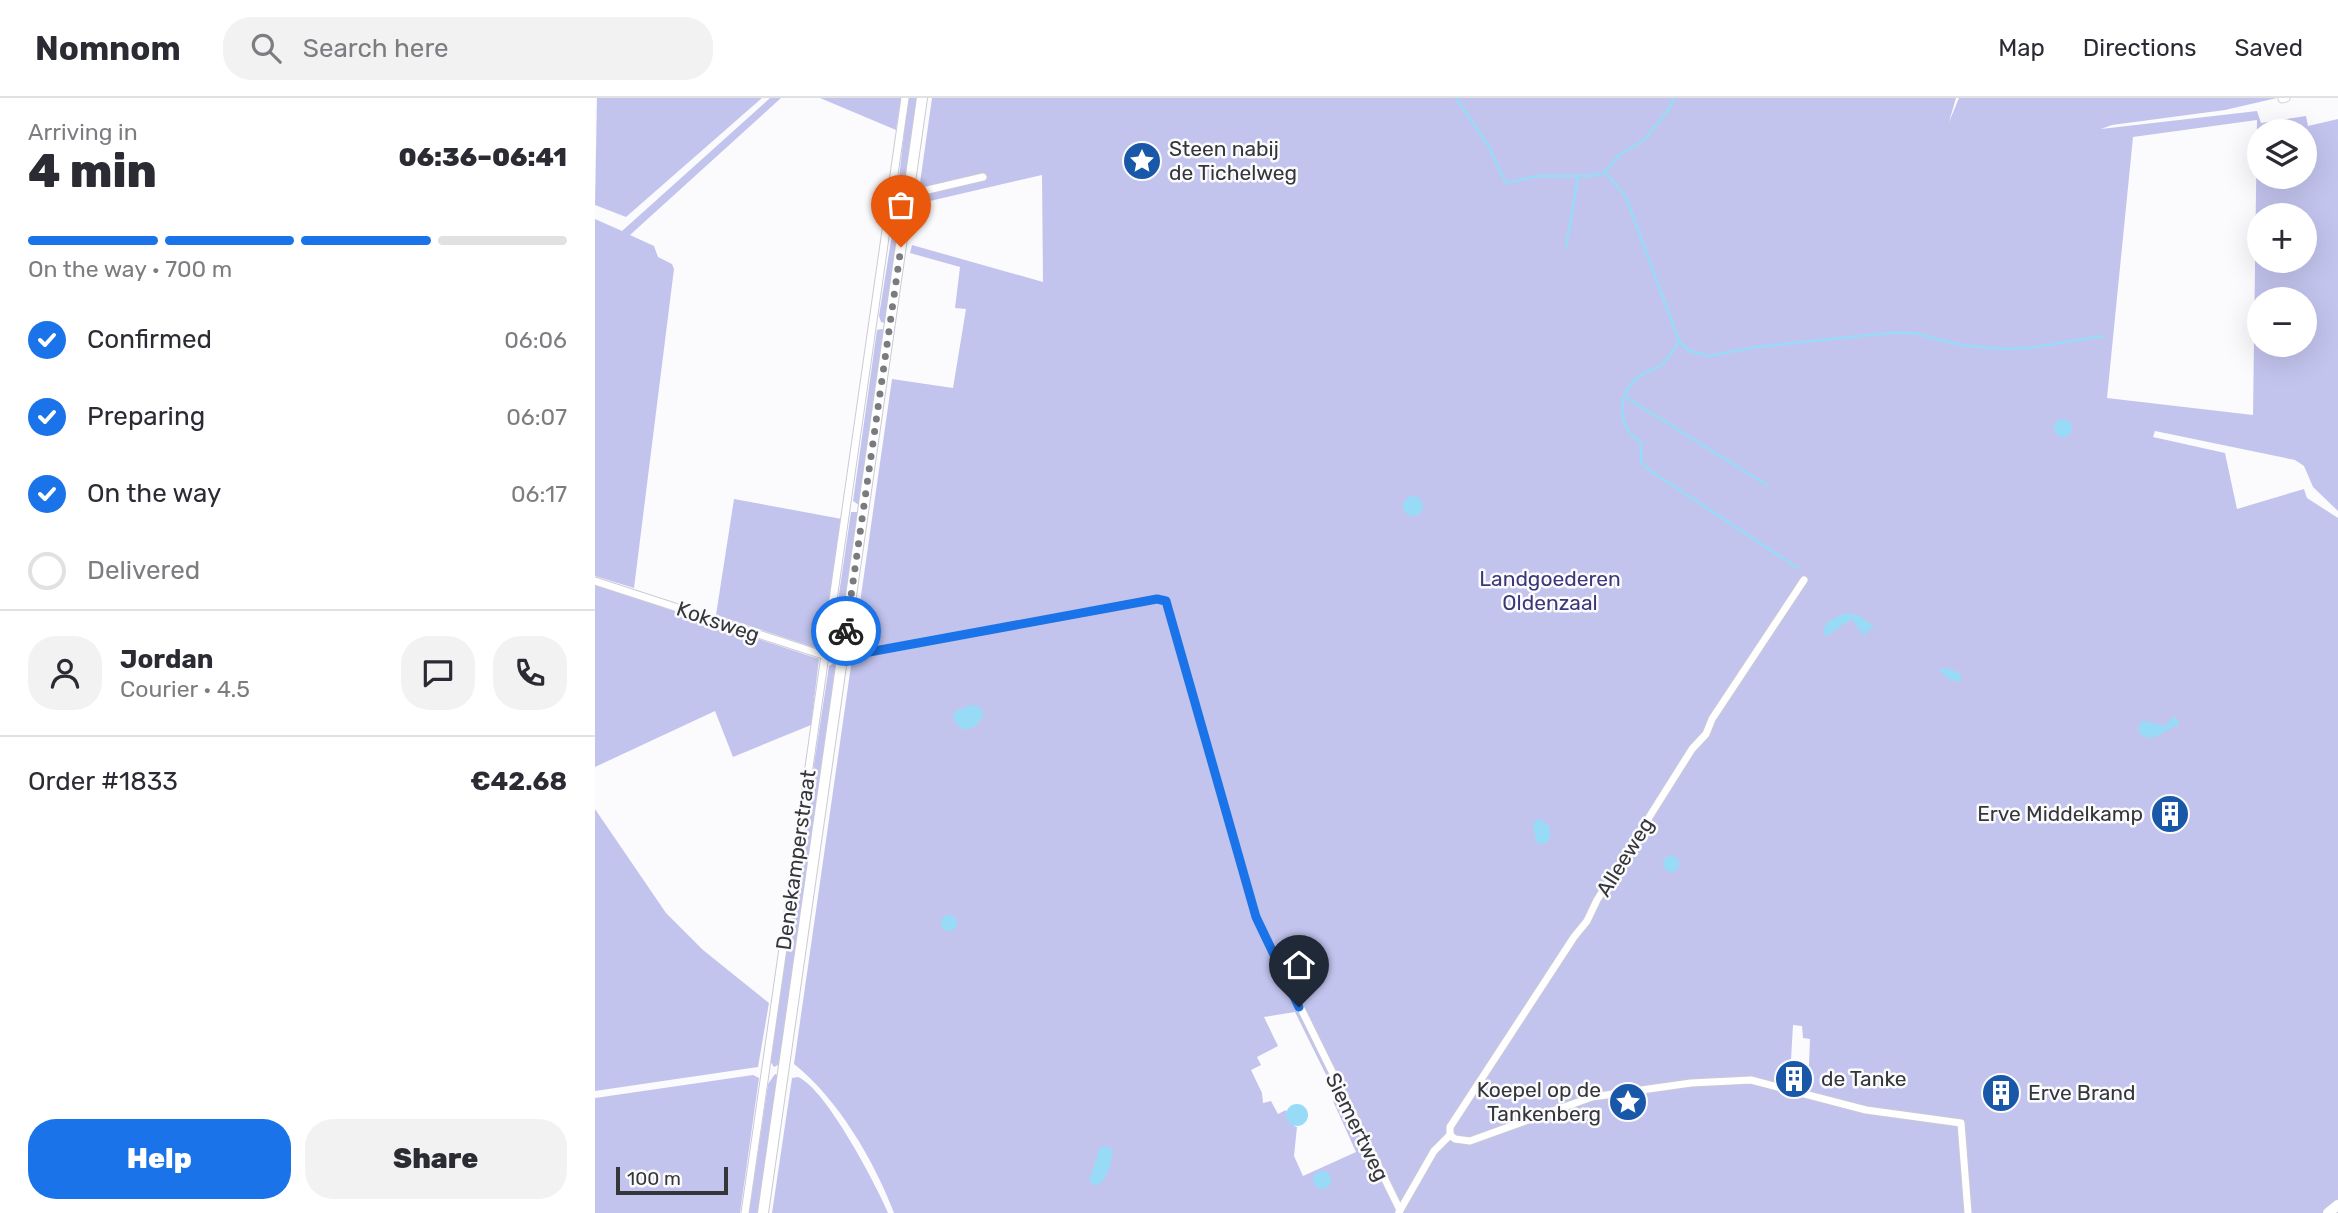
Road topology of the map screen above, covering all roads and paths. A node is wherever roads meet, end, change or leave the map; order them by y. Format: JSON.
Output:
{"nodes":[{"id":1,"x":905,"y":98,"type":"edge"},
{"id":2,"x":922,"y":98,"type":"edge"},
{"id":3,"x":983,"y":177,"type":"dead end"},
{"id":4,"x":892,"y":190,"type":"junction"},
{"id":5,"x":909,"y":193,"type":"junction"},
{"id":6,"x":873,"y":323,"type":"junction"},
{"id":7,"x":889,"y":328,"type":"junction"},
{"id":8,"x":847,"y":506,"type":"junction"},
{"id":9,"x":864,"y":510,"type":"junction"},
{"id":10,"x":1804,"y":580,"type":"dead end"},
{"id":11,"x":595,"y":581,"type":"edge"},
{"id":12,"x":826,"y":656,"type":"junction"},
{"id":13,"x":842,"y":657,"type":"junction"},
{"id":14,"x":1450,"y":1135,"type":"junction"},
{"id":15,"x":2338,"y":1205,"type":"edge"},
{"id":16,"x":1399,"y":1211,"type":"edge"},
{"id":17,"x":745,"y":1213,"type":"edge"},
{"id":18,"x":763,"y":1213,"type":"edge"},
{"id":19,"x":1968,"y":1213,"type":"edge"},
{"id":20,"x":2328,"y":1213,"type":"edge"}],
"edges":[{"from":1,"to":4,"type":"street","name":"Denekamperstraat"},
{"from":2,"to":5,"type":"main road","name":"Denekamperstraat"},
{"from":3,"to":5,"type":"street"},
{"from":4,"to":5,"type":"street"},
{"from":4,"to":6,"type":"street","name":"Denekamperstraat"},
{"from":5,"to":7,"type":"main road","name":"Denekamperstraat"},
{"from":6,"to":7,"type":"street"},
{"from":6,"to":8,"type":"street","name":"Denekamperstraat"},
{"from":7,"to":9,"type":"main road","name":"Denekamperstraat"},
{"from":8,"to":9,"type":"street"},
{"from":8,"to":12,"type":"street","name":"Denekamperstraat"},
{"from":9,"to":13,"type":"main road","name":"Denekamperstraat"},
{"from":10,"to":14,"type":"street","name":"Alleeweg"},
{"from":11,"to":12,"type":"street","name":"Koksweg"},
{"from":12,"to":13,"type":"street","name":"Koksweg"},
{"from":12,"to":17,"type":"street","name":"Denekamperstraat"},
{"from":13,"to":16,"type":"street","name":"Siemertweg"},
{"from":13,"to":18,"type":"main road","name":"Denekamperstraat"},
{"from":14,"to":16,"type":"street","name":"Alleeweg"},
{"from":14,"to":19,"type":"street"},
{"from":15,"to":20,"type":"main road"}]}
